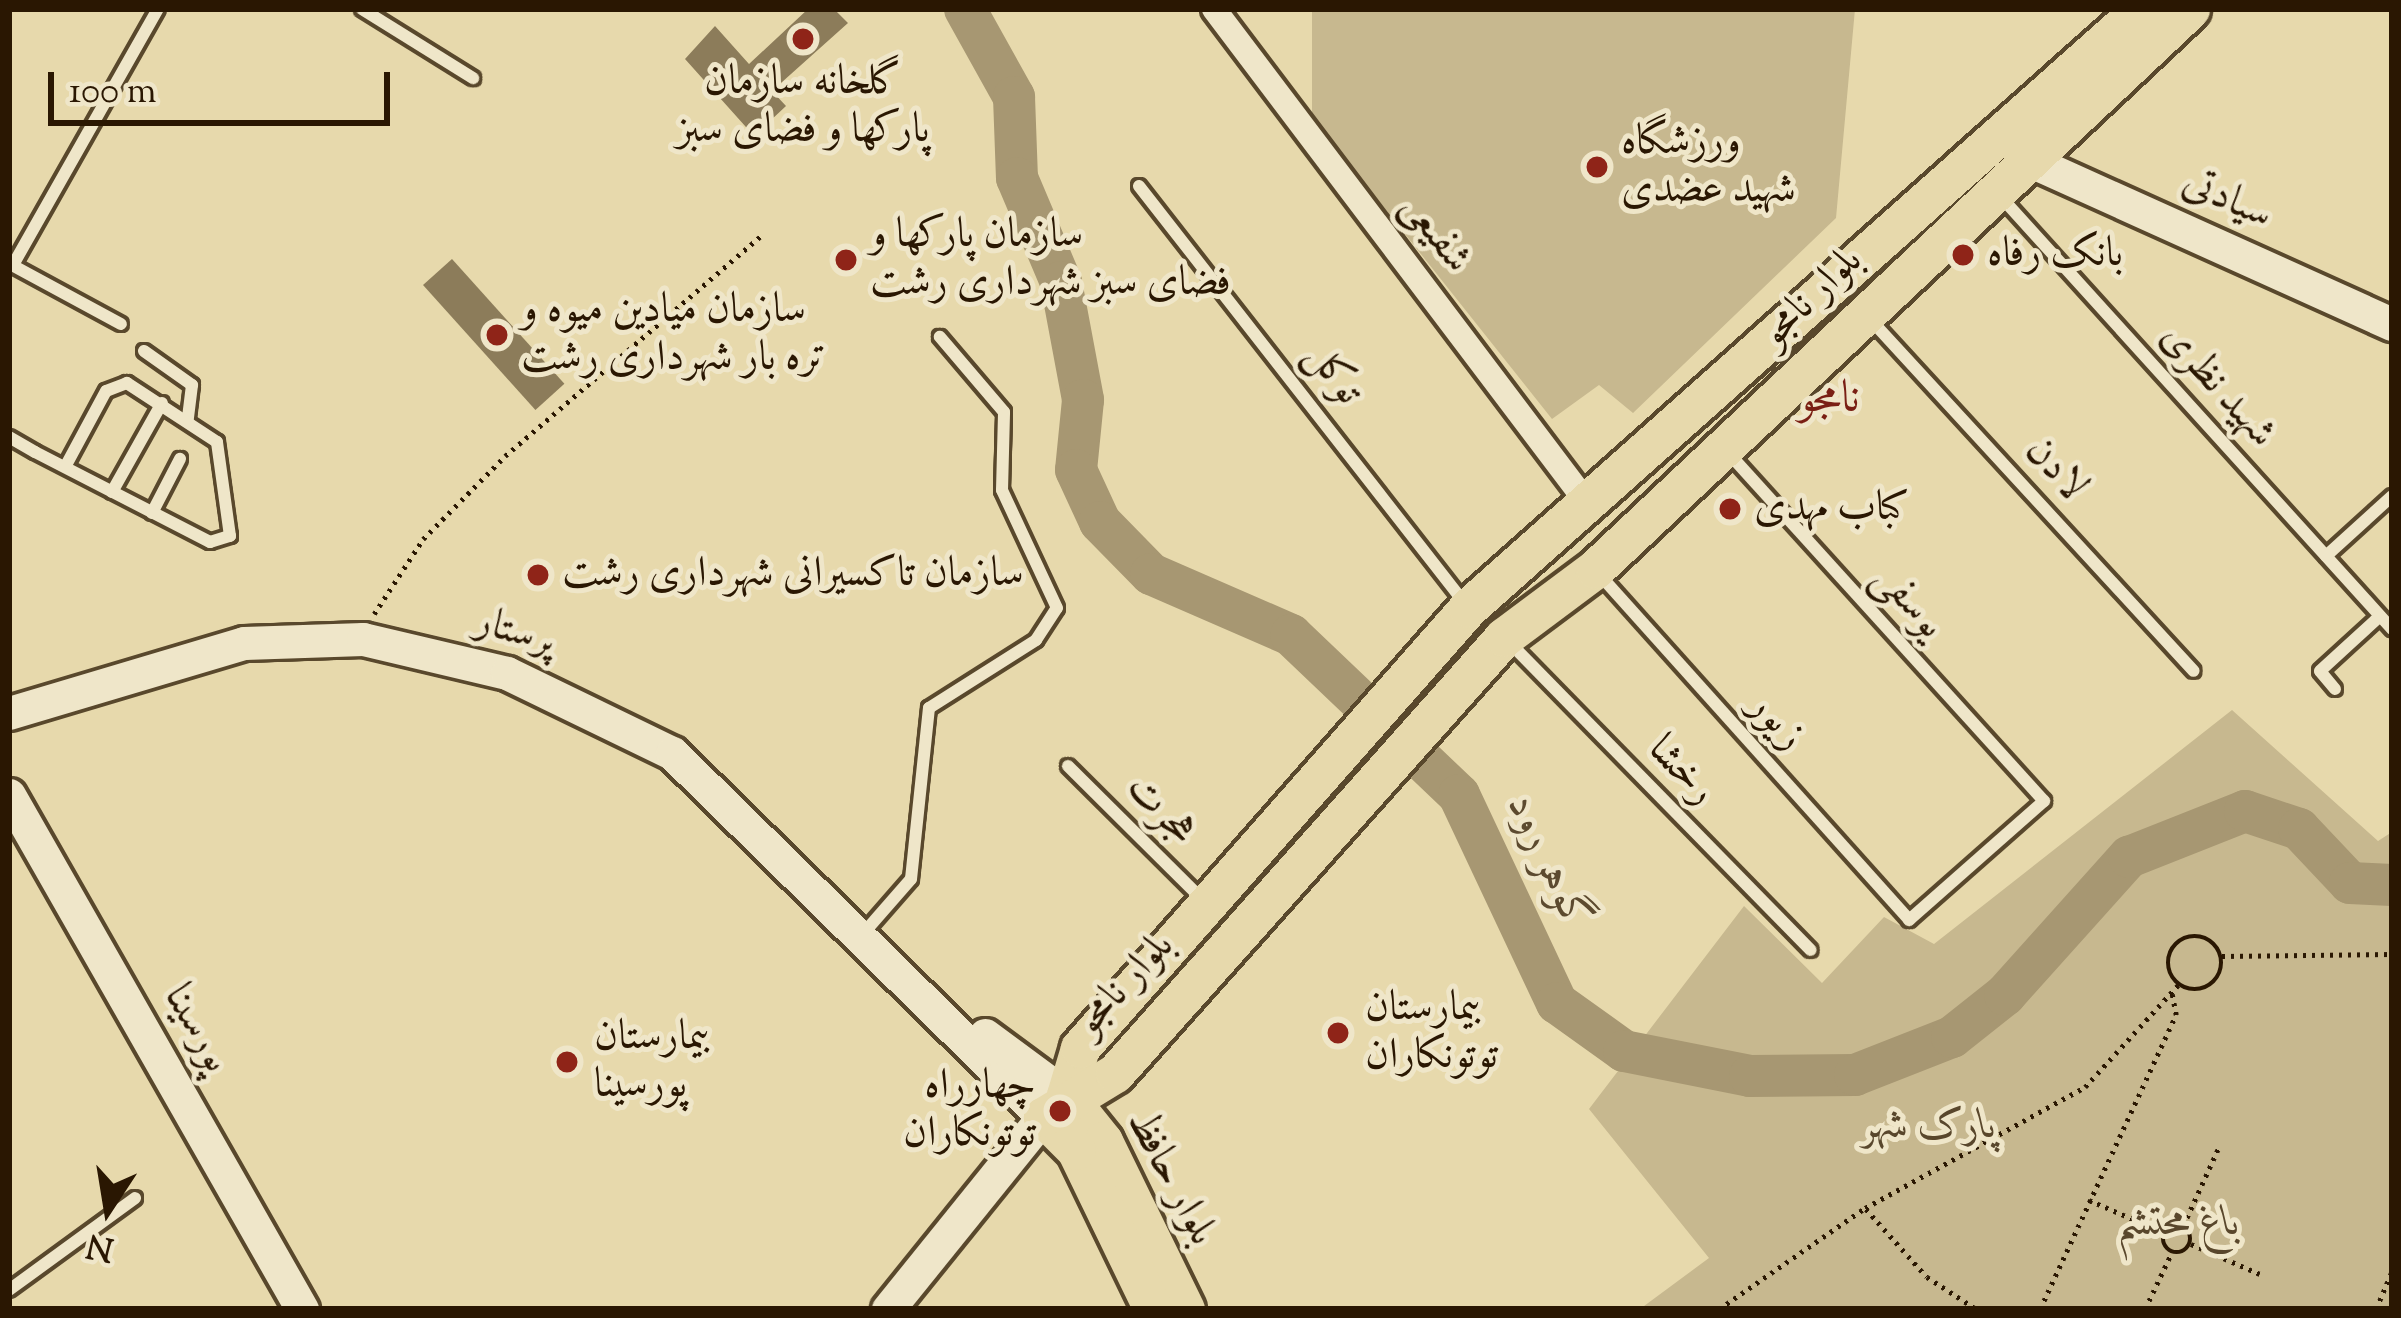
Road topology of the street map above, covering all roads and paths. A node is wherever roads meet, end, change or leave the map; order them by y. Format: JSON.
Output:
{"nodes":[{"id":1,"x":158,"y":9,"type":"edge"},
{"id":2,"x":362,"y":9,"type":"edge"},
{"id":3,"x":1214,"y":9,"type":"edge"},
{"id":4,"x":2166,"y":13,"type":"edge"},
{"id":5,"x":473,"y":77,"type":"dead end"},
{"id":6,"x":2024,"y":158,"type":"junction"},
{"id":7,"x":1139,"y":186,"type":"dead end"},
{"id":8,"x":1992,"y":187,"type":"junction"},
{"id":9,"x":762,"y":235,"type":"dead end"},
{"id":10,"x":11,"y":265,"type":"edge"},
{"id":11,"x":1866,"y":314,"type":"junction"},
{"id":12,"x":121,"y":324,"type":"dead end"},
{"id":13,"x":2392,"y":324,"type":"edge"},
{"id":14,"x":940,"y":337,"type":"dead end"},
{"id":15,"x":144,"y":351,"type":"dead end"},
{"id":16,"x":162,"y":403,"type":"junction"},
{"id":17,"x":188,"y":419,"type":"junction"},
{"id":18,"x":9,"y":436,"type":"edge"},
{"id":19,"x":1724,"y":448,"type":"junction"},
{"id":20,"x":180,"y":459,"type":"dead end"},
{"id":21,"x":65,"y":467,"type":"junction"},
{"id":22,"x":112,"y":492,"type":"junction"},
{"id":23,"x":2392,"y":496,"type":"edge"},
{"id":24,"x":1591,"y":508,"type":"junction"},
{"id":25,"x":152,"y":513,"type":"junction"},
{"id":26,"x":2326,"y":556,"type":"junction"},
{"id":27,"x":1595,"y":569,"type":"junction"},
{"id":28,"x":1468,"y":608,"type":"junction"},
{"id":29,"x":2380,"y":616,"type":"junction"},
{"id":30,"x":2392,"y":629,"type":"edge"},
{"id":31,"x":1504,"y":637,"type":"junction"},
{"id":32,"x":363,"y":639,"type":"junction"},
{"id":33,"x":2194,"y":671,"type":"dead end"},
{"id":34,"x":2335,"y":689,"type":"dead end"},
{"id":35,"x":15,"y":703,"type":"edge"},
{"id":36,"x":1356,"y":730,"type":"junction"},
{"id":37,"x":1387,"y":763,"type":"junction"},
{"id":38,"x":1068,"y":766,"type":"dead end"},
{"id":39,"x":9,"y":795,"type":"edge"},
{"id":40,"x":1206,"y":903,"type":"junction"},
{"id":41,"x":1909,"y":920,"type":"joint"},
{"id":42,"x":872,"y":947,"type":"junction"},
{"id":43,"x":1811,"y":950,"type":"dead end"},
{"id":44,"x":2392,"y":954,"type":"edge"},
{"id":45,"x":2222,"y":956,"type":"junction"},
{"id":46,"x":2178,"y":985,"type":"junction"},
{"id":47,"x":2172,"y":994,"type":"junction"},
{"id":48,"x":1054,"y":1106,"type":"junction"},
{"id":49,"x":2218,"y":1149,"type":"dead end"},
{"id":50,"x":135,"y":1198,"type":"dead end"},
{"id":51,"x":2089,"y":1200,"type":"junction"},
{"id":52,"x":1865,"y":1208,"type":"junction"},
{"id":53,"x":2183,"y":1226,"type":"junction"},
{"id":54,"x":2164,"y":1233,"type":"junction"},
{"id":55,"x":2191,"y":1244,"type":"junction"},
{"id":56,"x":2172,"y":1252,"type":"junction"},
{"id":57,"x":2392,"y":1271,"type":"edge"},
{"id":58,"x":2260,"y":1274,"type":"dead end"},
{"id":59,"x":9,"y":1290,"type":"edge"},
{"id":60,"x":302,"y":1309,"type":"edge"},
{"id":61,"x":889,"y":1309,"type":"edge"},
{"id":62,"x":1153,"y":1309,"type":"edge"},
{"id":63,"x":1185,"y":1309,"type":"edge"},
{"id":64,"x":1719,"y":1309,"type":"edge"},
{"id":65,"x":1976,"y":1309,"type":"edge"},
{"id":66,"x":2034,"y":1309,"type":"edge"},
{"id":67,"x":2145,"y":1309,"type":"edge"},
{"id":68,"x":2376,"y":1309,"type":"edge"}],
"edges":[{"from":1,"to":10,"type":"lane"},
{"from":2,"to":5,"type":"lane"},
{"from":3,"to":24,"type":"street","name":"شفیعی"},
{"from":4,"to":6,"type":"main road","name":"بلوار نامجو"},
{"from":4,"to":24,"type":"main road","name":"بلوار نامجو"},
{"from":6,"to":8,"type":"main road","name":"بلوار نامجو"},
{"from":6,"to":13,"type":"street","name":"سیادتی"},
{"from":7,"to":28,"type":"lane","name":"توکل"},
{"from":8,"to":11,"type":"main road","name":"بلوار نامجو"},
{"from":8,"to":26,"type":"lane","name":"شهید نظری"},
{"from":9,"to":32,"type":"path"},
{"from":10,"to":12,"type":"lane"},
{"from":11,"to":19,"type":"main road","name":"بلوار نامجو"},
{"from":11,"to":33,"type":"lane","name":"لادن"},
{"from":14,"to":42,"type":"lane"},
{"from":15,"to":17,"type":"lane"},
{"from":16,"to":17,"type":"lane"},
{"from":16,"to":21,"type":"lane"},
{"from":16,"to":22,"type":"lane"},
{"from":17,"to":25,"type":"lane"},
{"from":18,"to":21,"type":"lane"},
{"from":19,"to":27,"type":"main road","name":"بلوار نامجو"},
{"from":19,"to":41,"type":"lane","name":"یوسفی"},
{"from":20,"to":25,"type":"lane"},
{"from":21,"to":22,"type":"lane"},
{"from":22,"to":25,"type":"lane"},
{"from":23,"to":26,"type":"lane"},
{"from":24,"to":28,"type":"main road","name":"بلوار نامجو"},
{"from":26,"to":29,"type":"lane","name":"شهید نظری"},
{"from":27,"to":31,"type":"main road","name":"بلوار نامجو"},
{"from":27,"to":41,"type":"lane","name":"زیور"},
{"from":28,"to":36,"type":"main road","name":"بلوار نامجو"},
{"from":29,"to":30,"type":"lane","name":"شهید نظری"},
{"from":29,"to":34,"type":"lane"},
{"from":31,"to":37,"type":"main road","name":"بلوار نامجو"},
{"from":31,"to":43,"type":"lane","name":"رخشا"},
{"from":32,"to":35,"type":"street","name":"پرستار"},
{"from":32,"to":42,"type":"street","name":"پرستار"},
{"from":36,"to":37,"type":"main road"},
{"from":36,"to":40,"type":"main road","name":"بلوار نامجو"},
{"from":37,"to":48,"type":"main road","name":"بلوار نامجو"},
{"from":38,"to":40,"type":"lane","name":"هجرت"},
{"from":39,"to":60,"type":"street","name":"پورسینا"},
{"from":40,"to":48,"type":"main road","name":"بلوار نامجو"},
{"from":42,"to":48,"type":"street","name":"پرستار"},
{"from":44,"to":45,"type":"path"},
{"from":45,"to":46,"type":"path"},
{"from":45,"to":46,"type":"path"},
{"from":46,"to":47,"type":"path"},
{"from":47,"to":51,"type":"path"},
{"from":47,"to":52,"type":"path"},
{"from":48,"to":61,"type":"street"},
{"from":48,"to":62,"type":"main road","name":"بلوار حافظ"},
{"from":48,"to":63,"type":"main road","name":"بلوار حافظ"},
{"from":49,"to":53,"type":"path"},
{"from":50,"to":59,"type":"lane"},
{"from":51,"to":54,"type":"path"},
{"from":51,"to":66,"type":"path"},
{"from":52,"to":64,"type":"path"},
{"from":52,"to":65,"type":"path"},
{"from":53,"to":54,"type":"path"},
{"from":53,"to":55,"type":"path"},
{"from":54,"to":56,"type":"path"},
{"from":55,"to":56,"type":"path"},
{"from":55,"to":58,"type":"path"},
{"from":56,"to":67,"type":"path"},
{"from":57,"to":68,"type":"path"}]}
